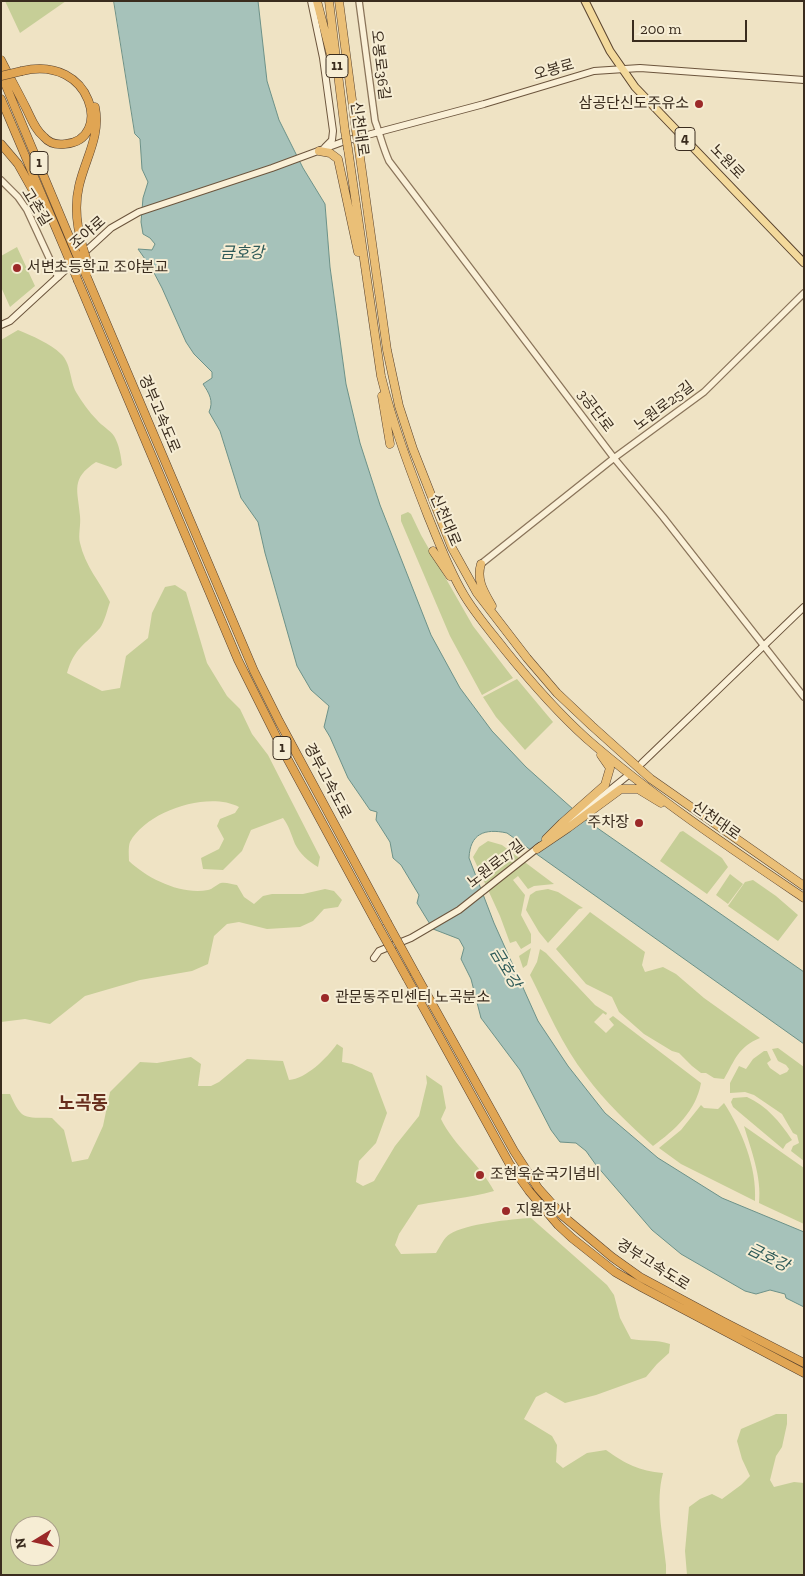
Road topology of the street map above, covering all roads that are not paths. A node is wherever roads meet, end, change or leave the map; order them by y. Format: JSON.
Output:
{"nodes":[{"id":1,"x":311,"y":1,"type":"edge"},
{"id":2,"x":317,"y":1,"type":"edge"},
{"id":3,"x":327,"y":1,"type":"edge"},
{"id":4,"x":339,"y":1,"type":"edge"},
{"id":5,"x":359,"y":1,"type":"edge"},
{"id":6,"x":585,"y":1,"type":"edge"},
{"id":7,"x":1,"y":60,"type":"edge"},
{"id":8,"x":21,"y":69,"type":"junction"},
{"id":9,"x":623,"y":69,"type":"junction"},
{"id":10,"x":1,"y":73,"type":"edge"},
{"id":11,"x":804,"y":80,"type":"edge"},
{"id":12,"x":1,"y":99,"type":"edge"},
{"id":13,"x":342,"y":110,"type":"junction"},
{"id":14,"x":379,"y":131,"type":"junction"},
{"id":15,"x":1,"y":144,"type":"edge"},
{"id":16,"x":321,"y":150,"type":"junction"},
{"id":17,"x":1,"y":180,"type":"edge"},
{"id":18,"x":63,"y":245,"type":"junction"},
{"id":19,"x":80,"y":250,"type":"junction"},
{"id":20,"x":804,"y":263,"type":"edge"},
{"id":21,"x":366,"y":275,"type":"junction"},
{"id":22,"x":58,"y":277,"type":"junction"},
{"id":23,"x":804,"y":293,"type":"edge"},
{"id":24,"x":1,"y":325,"type":"edge"},
{"id":25,"x":381,"y":376,"type":"junction"},
{"id":26,"x":390,"y":444,"type":"dead end"},
{"id":27,"x":614,"y":458,"type":"junction"},
{"id":28,"x":433,"y":551,"type":"dead end"},
{"id":29,"x":481,"y":564,"type":"joint"},
{"id":30,"x":463,"y":595,"type":"junction"},
{"id":31,"x":804,"y":607,"type":"edge"},
{"id":32,"x":508,"y":634,"type":"junction"},
{"id":33,"x":764,"y":645,"type":"junction"},
{"id":34,"x":804,"y":697,"type":"edge"},
{"id":35,"x":586,"y":738,"type":"junction"},
{"id":36,"x":642,"y":763,"type":"dead end"},
{"id":37,"x":626,"y":777,"type":"dead end"},
{"id":38,"x":707,"y":832,"type":"junction"},
{"id":39,"x":537,"y":849,"type":"junction"},
{"id":40,"x":804,"y":885,"type":"edge"},
{"id":41,"x":804,"y":898,"type":"edge"},
{"id":42,"x":374,"y":958,"type":"dead end"},
{"id":43,"x":804,"y":1363,"type":"edge"},
{"id":44,"x":804,"y":1373,"type":"edge"}],
"edges":[{"from":1,"to":16,"type":"main road"},
{"from":2,"to":13,"type":"highway"},
{"from":3,"to":13,"type":"highway","name":"신천대로","number":"11"},
{"from":4,"to":32,"type":"highway","name":"신천대로","number":"11","bridge":true},
{"from":5,"to":14,"type":"street","name":"오봉로36길"},
{"from":6,"to":9,"type":"main road","name":"노원로","number":"4"},
{"from":7,"to":8,"type":"highway"},
{"from":8,"to":10,"type":"highway"},
{"from":8,"to":19,"type":"highway"},
{"from":9,"to":11,"type":"main road","name":"오봉로"},
{"from":9,"to":14,"type":"main road","name":"오봉로"},
{"from":9,"to":20,"type":"main road","name":"노원로","number":"4"},
{"from":10,"to":19,"type":"highway","name":"경부고속도로","number":"1"},
{"from":12,"to":18,"type":"highway","name":"경부고속도로","number":"1"},
{"from":13,"to":21,"type":"highway","name":"신천대로","number":"11","bridge":true},
{"from":14,"to":16,"type":"main road","name":"오봉로"},
{"from":14,"to":27,"type":"street","name":"3공단로"},
{"from":15,"to":18,"type":"highway"},
{"from":16,"to":21,"type":"highway"},
{"from":16,"to":22,"type":"main road","name":"조야로"},
{"from":17,"to":22,"type":"street","name":"고촌길"},
{"from":18,"to":44,"type":"highway","name":"경부고속도로","number":"1","bridge":true},
{"from":19,"to":43,"type":"highway","name":"경부고속도로","number":"1","bridge":true},
{"from":21,"to":25,"type":"highway","name":"신천대로"},
{"from":22,"to":24,"type":"main road","name":"조야로"},
{"from":23,"to":27,"type":"street","name":"노원로25길"},
{"from":25,"to":26,"type":"highway"},
{"from":25,"to":30,"type":"highway","name":"신천대로"},
{"from":27,"to":29,"type":"street","name":"노원로25길"},
{"from":27,"to":33,"type":"street","name":"3공단로"},
{"from":28,"to":30,"type":"highway"},
{"from":29,"to":32,"type":"highway"},
{"from":30,"to":35,"type":"highway","name":"신천대로"},
{"from":31,"to":33,"type":"main road"},
{"from":32,"to":40,"type":"highway","name":"신천대로"},
{"from":33,"to":34,"type":"street","name":"3공단로"},
{"from":33,"to":36,"type":"main road"},
{"from":35,"to":38,"type":"highway","name":"신천대로"},
{"from":35,"to":39,"type":"highway"},
{"from":37,"to":39,"type":"main road","name":"노원로17길"},
{"from":38,"to":39,"type":"highway"},
{"from":38,"to":41,"type":"highway","name":"신천대로"},
{"from":39,"to":42,"type":"main road","name":"노원로17길"}]}
